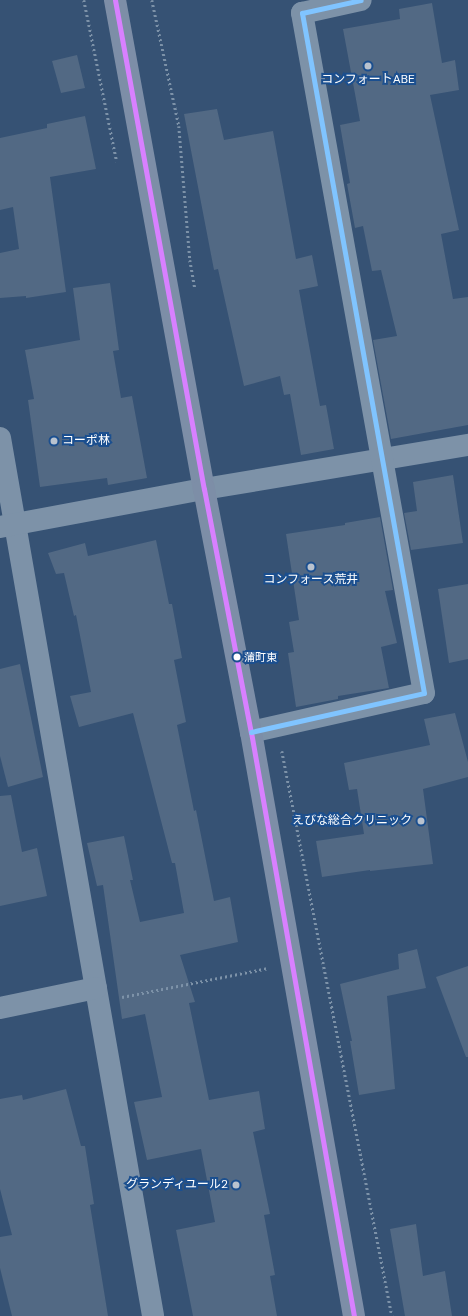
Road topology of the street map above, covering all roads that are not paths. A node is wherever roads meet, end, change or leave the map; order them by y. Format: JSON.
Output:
{"nodes":[{"id":1,"x":115,"y":0,"type":"edge"},
{"id":2,"x":362,"y":0,"type":"edge"},
{"id":3,"x":0,"y":438,"type":"edge"},
{"id":4,"x":468,"y":446,"type":"edge"},
{"id":5,"x":381,"y":458,"type":"junction"},
{"id":6,"x":204,"y":489,"type":"junction"},
{"id":7,"x":7,"y":526,"type":"edge"},
{"id":8,"x":251,"y":732,"type":"junction"},
{"id":9,"x":97,"y":995,"type":"junction"},
{"id":10,"x":0,"y":1008,"type":"edge"},
{"id":11,"x":153,"y":1316,"type":"edge"},
{"id":12,"x":354,"y":1316,"type":"edge"}],
"edges":[{"from":1,"to":6,"type":"main road"},
{"from":2,"to":5,"type":"street"},
{"from":3,"to":7,"type":"street"},
{"from":4,"to":5,"type":"street"},
{"from":5,"to":6,"type":"street"},
{"from":5,"to":8,"type":"street"},
{"from":6,"to":7,"type":"street"},
{"from":6,"to":8,"type":"main road"},
{"from":7,"to":9,"type":"street"},
{"from":8,"to":12,"type":"main road"},
{"from":9,"to":10,"type":"street"},
{"from":9,"to":11,"type":"street"}]}
